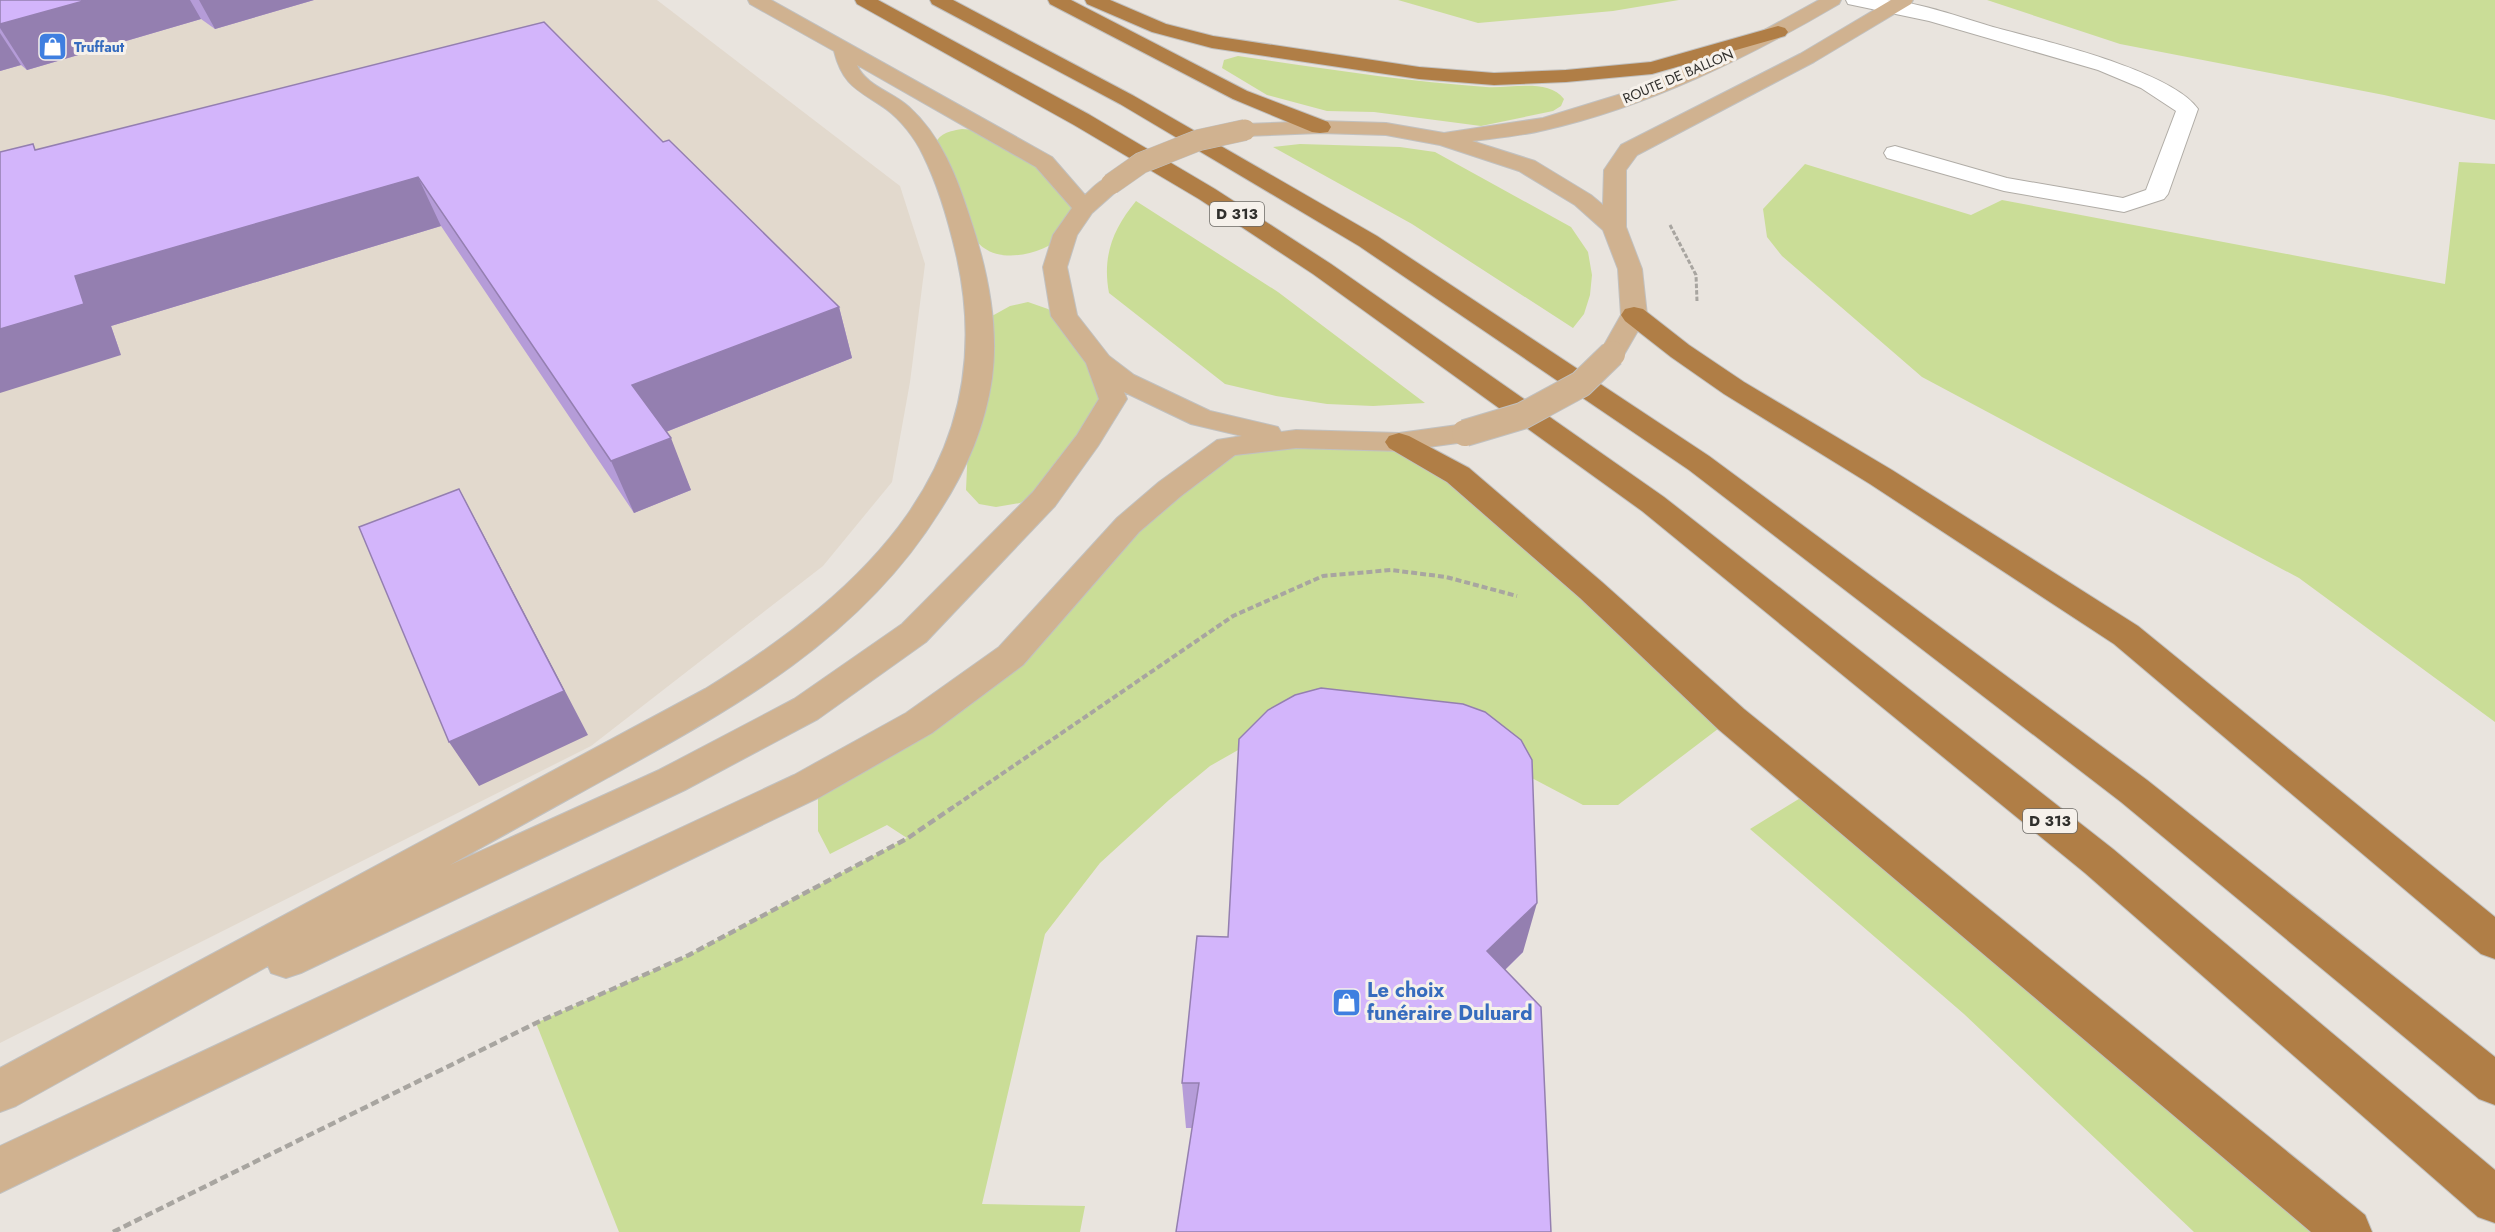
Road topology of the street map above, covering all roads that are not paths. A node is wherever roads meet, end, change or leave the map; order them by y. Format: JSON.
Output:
{"nodes":[{"id":1,"x":757,"y":0,"type":"edge"},
{"id":2,"x":864,"y":0,"type":"edge"},
{"id":3,"x":939,"y":0,"type":"edge"},
{"id":4,"x":1057,"y":0,"type":"edge"},
{"id":5,"x":1094,"y":0,"type":"edge"},
{"id":6,"x":1832,"y":0,"type":"edge"},
{"id":7,"x":1855,"y":0,"type":"edge"},
{"id":8,"x":1900,"y":3,"type":"edge"},
{"id":9,"x":1778,"y":32,"type":"junction"},
{"id":10,"x":842,"y":46,"type":"junction"},
{"id":11,"x":1320,"y":127,"type":"junction"},
{"id":12,"x":1444,"y":138,"type":"junction"},
{"id":13,"x":1895,"y":153,"type":"dead end"},
{"id":14,"x":1084,"y":208,"type":"junction"},
{"id":15,"x":1614,"y":226,"type":"junction"},
{"id":16,"x":1634,"y":315,"type":"junction"},
{"id":17,"x":1099,"y":362,"type":"junction"},
{"id":18,"x":1296,"y":439,"type":"junction"},
{"id":19,"x":1399,"y":442,"type":"junction"},
{"id":20,"x":2495,"y":941,"type":"edge"},
{"id":21,"x":2495,"y":1084,"type":"edge"},
{"id":22,"x":0,"y":1092,"type":"edge"},
{"id":23,"x":0,"y":1170,"type":"edge"},
{"id":24,"x":2495,"y":1200,"type":"edge"},
{"id":25,"x":2348,"y":1232,"type":"edge"}],
"edges":[{"from":1,"to":10,"type":"main road"},
{"from":2,"to":24,"type":"highway","number":"D 313"},
{"from":3,"to":21,"type":"highway","number":"D 313"},
{"from":4,"to":11,"type":"highway"},
{"from":5,"to":9,"type":"highway"},
{"from":6,"to":9,"type":"main road","name":"ROUTE DE BALLON"},
{"from":7,"to":8,"type":"lane"},
{"from":8,"to":13,"type":"lane"},
{"from":8,"to":15,"type":"main road"},
{"from":9,"to":12,"type":"main road","name":"ROUTE DE BALLON"},
{"from":10,"to":14,"type":"main road"},
{"from":10,"to":22,"type":"main road"},
{"from":11,"to":12,"type":"main road"},
{"from":11,"to":14,"type":"main road","bridge":true},
{"from":12,"to":15,"type":"main road"},
{"from":14,"to":17,"type":"main road"},
{"from":15,"to":16,"type":"main road"},
{"from":16,"to":19,"type":"main road","bridge":true},
{"from":16,"to":20,"type":"highway"},
{"from":17,"to":18,"type":"main road"},
{"from":17,"to":22,"type":"main road"},
{"from":18,"to":19,"type":"main road"},
{"from":18,"to":23,"type":"main road"},
{"from":19,"to":25,"type":"highway"}]}
